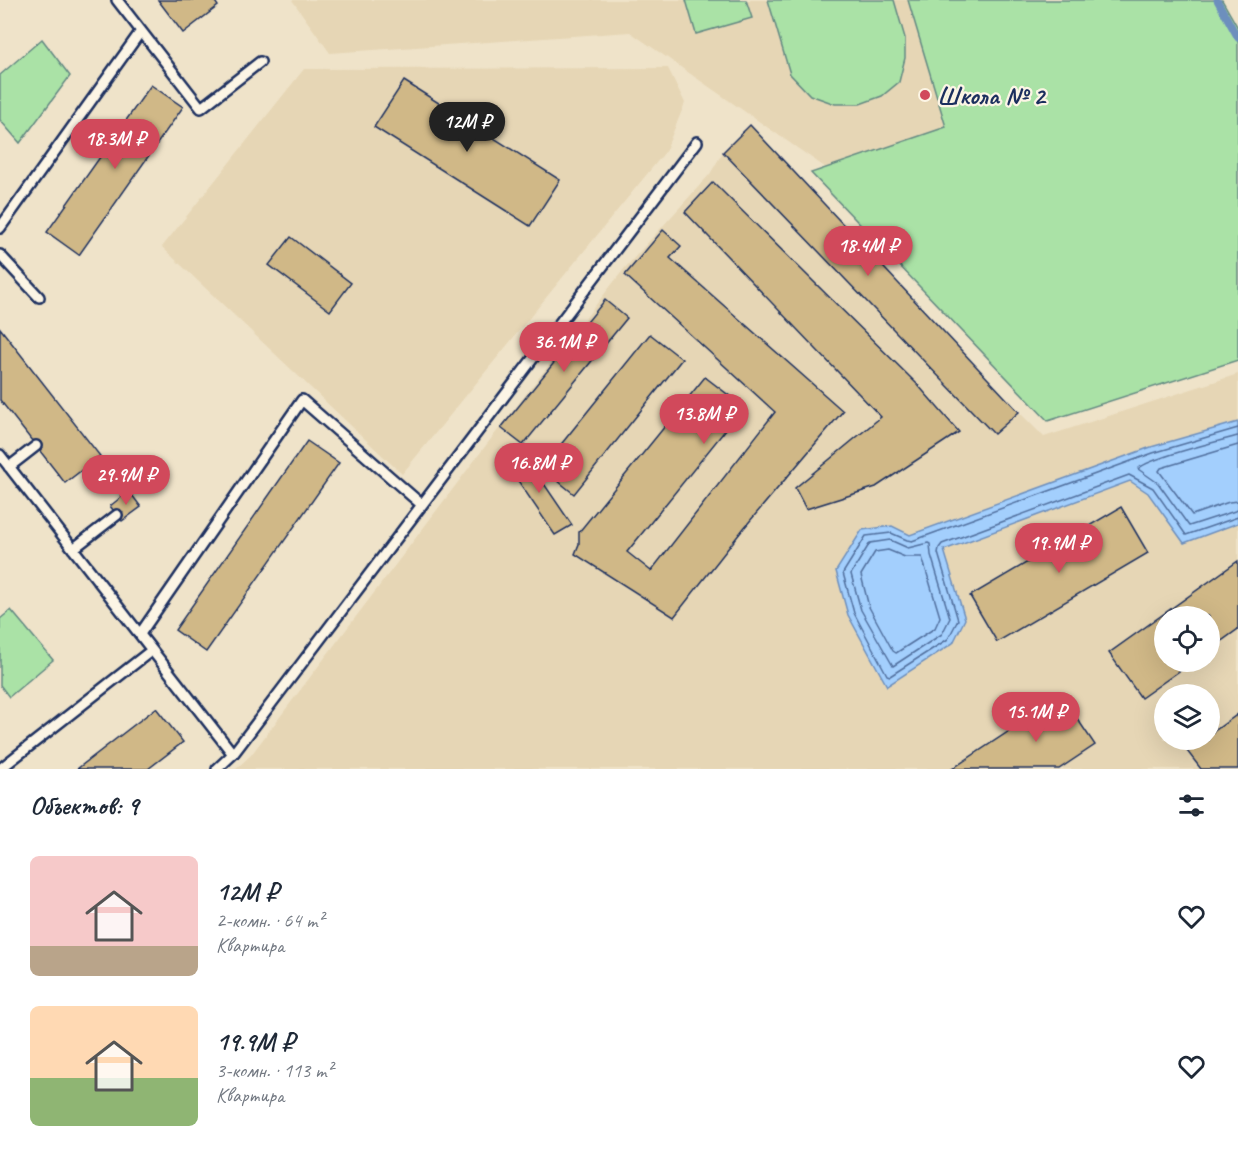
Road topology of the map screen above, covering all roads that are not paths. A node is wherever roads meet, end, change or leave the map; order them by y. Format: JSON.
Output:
{"nodes":[{"id":1,"x":117,"y":0,"type":"edge"},
{"id":2,"x":141,"y":31,"type":"junction"},
{"id":3,"x":260,"y":62,"type":"dead end"},
{"id":4,"x":697,"y":142,"type":"dead end"},
{"id":5,"x":0,"y":228,"type":"edge"},
{"id":6,"x":0,"y":255,"type":"edge"},
{"id":7,"x":39,"y":297,"type":"dead end"},
{"id":8,"x":36,"y":446,"type":"dead end"},
{"id":9,"x":0,"y":455,"type":"edge"},
{"id":10,"x":9,"y":467,"type":"junction"},
{"id":11,"x":421,"y":504,"type":"junction"},
{"id":12,"x":117,"y":515,"type":"dead end"},
{"id":13,"x":73,"y":549,"type":"junction"},
{"id":14,"x":140,"y":634,"type":"junction"},
{"id":15,"x":152,"y":650,"type":"junction"},
{"id":16,"x":233,"y":754,"type":"junction"},
{"id":17,"x":0,"y":769,"type":"edge"},
{"id":18,"x":217,"y":769,"type":"edge"}],
"edges":[{"from":1,"to":2,"type":"lane"},
{"from":2,"to":3,"type":"lane"},
{"from":2,"to":5,"type":"lane"},
{"from":4,"to":11,"type":"lane"},
{"from":6,"to":7,"type":"lane"},
{"from":8,"to":10,"type":"lane"},
{"from":9,"to":10,"type":"lane"},
{"from":10,"to":13,"type":"lane"},
{"from":11,"to":14,"type":"lane"},
{"from":11,"to":16,"type":"lane"},
{"from":12,"to":13,"type":"lane"},
{"from":13,"to":14,"type":"lane"},
{"from":14,"to":15,"type":"lane"},
{"from":15,"to":16,"type":"lane"},
{"from":15,"to":17,"type":"lane"},
{"from":16,"to":18,"type":"lane"}]}
